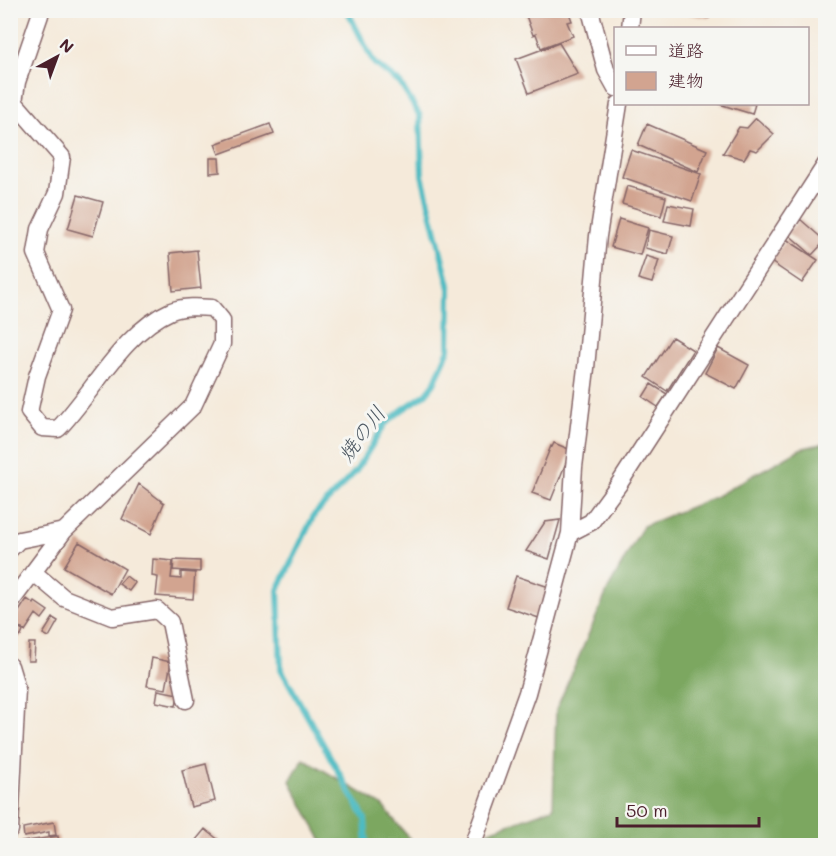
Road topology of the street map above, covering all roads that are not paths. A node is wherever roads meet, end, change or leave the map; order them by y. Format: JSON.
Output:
{"nodes":[{"id":1,"x":39,"y":10,"type":"edge"},
{"id":2,"x":591,"y":10,"type":"edge"},
{"id":3,"x":632,"y":10,"type":"edge"},
{"id":4,"x":630,"y":27,"type":"edge"},
{"id":5,"x":614,"y":86,"type":"edge"},
{"id":6,"x":619,"y":105,"type":"edge"},
{"id":7,"x":825,"y":164,"type":"edge"},
{"id":8,"x":64,"y":531,"type":"junction"},
{"id":9,"x":570,"y":533,"type":"junction"},
{"id":10,"x":10,"y":549,"type":"edge"},
{"id":11,"x":33,"y":572,"type":"junction"},
{"id":12,"x":10,"y":603,"type":"edge"},
{"id":13,"x":10,"y":666,"type":"edge"},
{"id":14,"x":186,"y":700,"type":"dead end"},
{"id":15,"x":10,"y":830,"type":"edge"},
{"id":16,"x":472,"y":846,"type":"edge"}],
"edges":[{"from":1,"to":8,"type":"street"},
{"from":2,"to":5,"type":"street"},
{"from":3,"to":4,"type":"street"},
{"from":6,"to":9,"type":"street"},
{"from":7,"to":9,"type":"street"},
{"from":8,"to":10,"type":"street"},
{"from":8,"to":11,"type":"street"},
{"from":9,"to":16,"type":"street"},
{"from":11,"to":12,"type":"street"},
{"from":11,"to":14,"type":"street"},
{"from":13,"to":15,"type":"street"}]}
